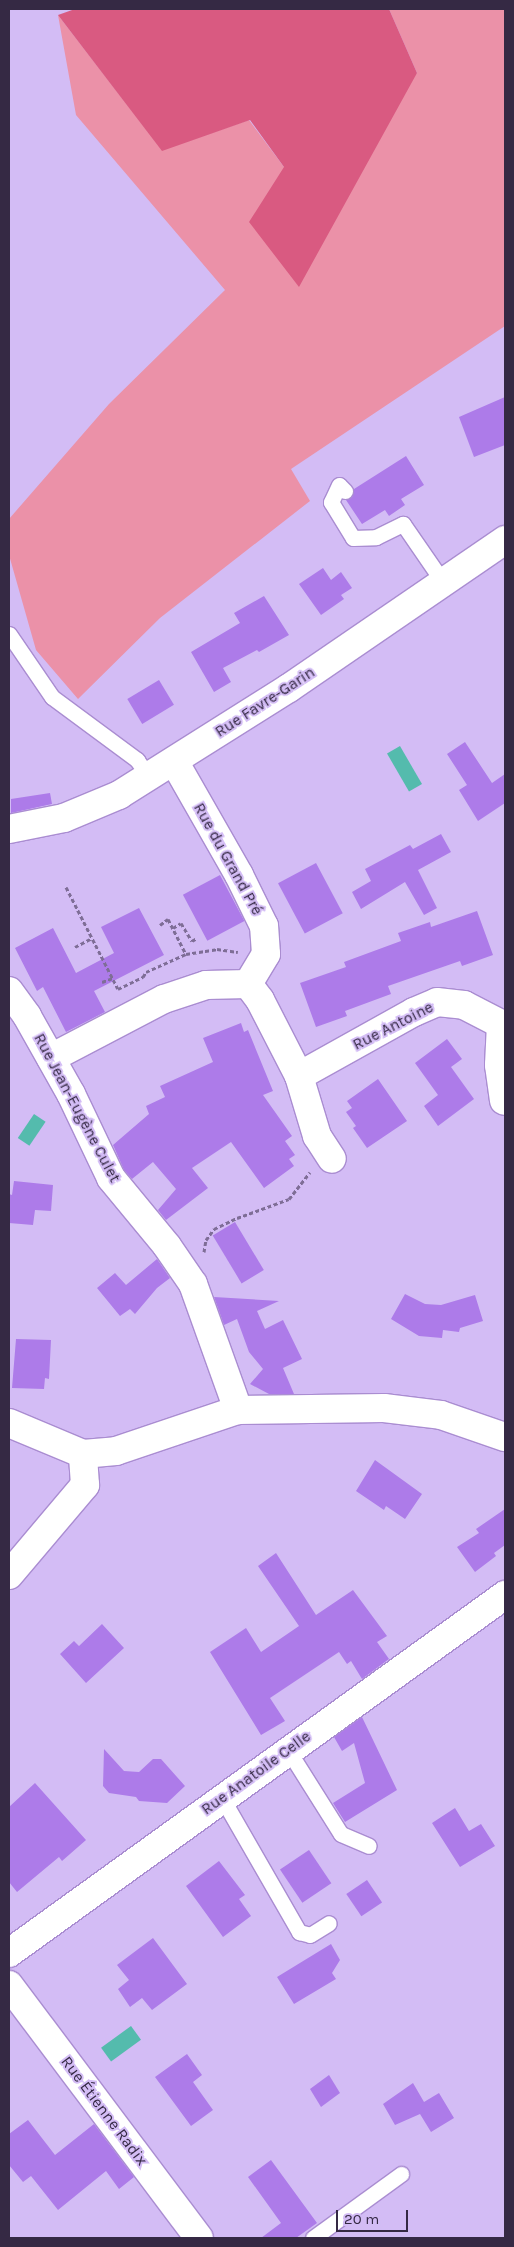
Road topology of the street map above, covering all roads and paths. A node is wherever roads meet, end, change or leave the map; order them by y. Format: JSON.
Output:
{"nodes":[{"id":1,"x":344,"y":491,"type":"dead end"},
{"id":2,"x":505,"y":540,"type":"edge"},
{"id":3,"x":443,"y":582,"type":"junction"},
{"id":4,"x":9,"y":634,"type":"edge"},
{"id":5,"x":174,"y":761,"type":"junction"},
{"id":6,"x":148,"y":776,"type":"junction"},
{"id":7,"x":9,"y":829,"type":"edge"},
{"id":8,"x":66,"y":887,"type":"dead end"},
{"id":9,"x":160,"y":924,"type":"dead end"},
{"id":10,"x":173,"y":928,"type":"junction"},
{"id":11,"x":92,"y":938,"type":"junction"},
{"id":12,"x":196,"y":938,"type":"dead end"},
{"id":13,"x":75,"y":946,"type":"dead end"},
{"id":14,"x":186,"y":954,"type":"junction"},
{"id":15,"x":112,"y":978,"type":"junction"},
{"id":16,"x":102,"y":982,"type":"dead end"},
{"id":17,"x":243,"y":984,"type":"junction"},
{"id":18,"x":9,"y":990,"type":"edge"},
{"id":19,"x":51,"y":1058,"type":"junction"},
{"id":20,"x":299,"y":1076,"type":"junction"},
{"id":21,"x":504,"y":1101,"type":"dead end"},
{"id":22,"x":327,"y":1151,"type":"joint"},
{"id":23,"x":185,"y":1272,"type":"junction"},
{"id":24,"x":238,"y":1410,"type":"junction"},
{"id":25,"x":9,"y":1423,"type":"edge"},
{"id":26,"x":505,"y":1437,"type":"edge"},
{"id":27,"x":83,"y":1454,"type":"junction"},
{"id":28,"x":9,"y":1575,"type":"edge"},
{"id":29,"x":505,"y":1594,"type":"edge"},
{"id":30,"x":288,"y":1750,"type":"junction"},
{"id":31,"x":222,"y":1798,"type":"junction"},
{"id":32,"x":368,"y":1846,"type":"dead end"},
{"id":33,"x":329,"y":1923,"type":"dead end"},
{"id":34,"x":9,"y":1954,"type":"edge"},
{"id":35,"x":9,"y":1985,"type":"edge"},
{"id":36,"x":401,"y":2174,"type":"dead end"},
{"id":37,"x":199,"y":2238,"type":"edge"},
{"id":38,"x":313,"y":2238,"type":"edge"}],
"edges":[{"from":1,"to":3,"type":"lane"},
{"from":2,"to":3,"type":"street","name":"Rue Favre-Garin"},
{"from":3,"to":5,"type":"street","name":"Rue Favre-Garin"},
{"from":4,"to":6,"type":"lane"},
{"from":5,"to":6,"type":"street","name":"Rue Favre-Garin"},
{"from":5,"to":17,"type":"street","name":"Rue du Grand Pré"},
{"from":6,"to":7,"type":"street","name":"Rue Favre-Garin"},
{"from":8,"to":11,"type":"path"},
{"from":9,"to":10,"type":"path"},
{"from":10,"to":12,"type":"path"},
{"from":10,"to":14,"type":"path"},
{"from":11,"to":13,"type":"path"},
{"from":11,"to":15,"type":"path"},
{"from":14,"to":15,"type":"path"},
{"from":14,"to":17,"type":"path"},
{"from":15,"to":16,"type":"path"},
{"from":17,"to":19,"type":"street"},
{"from":17,"to":20,"type":"street"},
{"from":18,"to":19,"type":"street","name":"Rue Jean-Eugène Culet"},
{"from":19,"to":23,"type":"street","name":"Rue Jean-Eugène Culet"},
{"from":20,"to":21,"type":"street","name":"Rue Antoine"},
{"from":20,"to":22,"type":"street"},
{"from":22,"to":23,"type":"path"},
{"from":23,"to":24,"type":"street","name":"Rue Jean-Eugène Culet"},
{"from":24,"to":26,"type":"street"},
{"from":24,"to":27,"type":"street"},
{"from":25,"to":27,"type":"street"},
{"from":27,"to":28,"type":"street"},
{"from":29,"to":30,"type":"street","name":"Rue Anatoile Celle"},
{"from":30,"to":31,"type":"street","name":"Rue Anatoile Celle"},
{"from":30,"to":32,"type":"lane"},
{"from":31,"to":33,"type":"lane"},
{"from":31,"to":34,"type":"street","name":"Rue Anatoile Celle"},
{"from":35,"to":37,"type":"street","name":"Rue Étienne Radix"},
{"from":36,"to":38,"type":"lane"}]}
